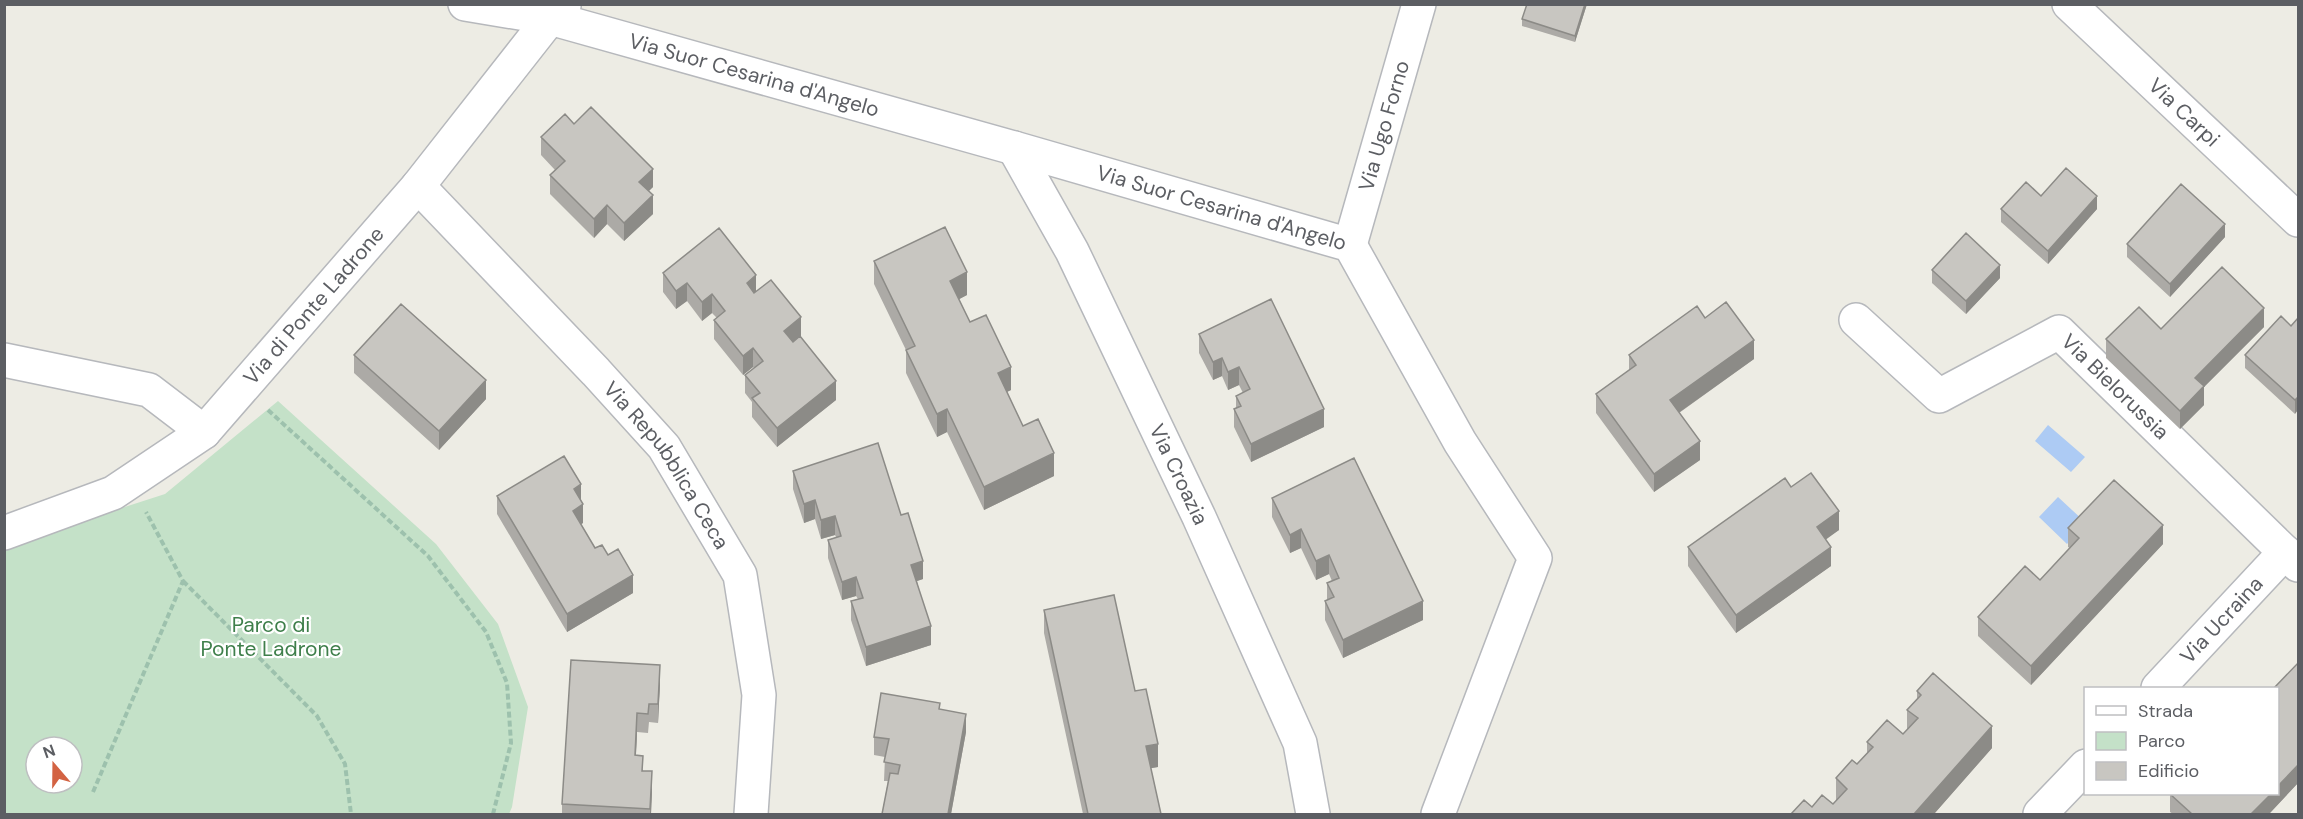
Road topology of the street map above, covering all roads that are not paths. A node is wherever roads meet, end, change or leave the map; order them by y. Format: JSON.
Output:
{"nodes":[{"id":1,"x":465,"y":4,"type":"edge"},
{"id":2,"x":1419,"y":4,"type":"edge"},
{"id":3,"x":2069,"y":4,"type":"edge"},
{"id":4,"x":557,"y":11,"type":"edge"},
{"id":5,"x":1014,"y":148,"type":"junction"},
{"id":6,"x":418,"y":186,"type":"junction"},
{"id":7,"x":2298,"y":220,"type":"edge"},
{"id":8,"x":1350,"y":245,"type":"junction"},
{"id":9,"x":1856,"y":321,"type":"dead end"},
{"id":10,"x":4,"y":360,"type":"edge"},
{"id":11,"x":204,"y":432,"type":"junction"},
{"id":12,"x":4,"y":533,"type":"edge"},
{"id":13,"x":2292,"y":559,"type":"edge"},
{"id":14,"x":2159,"y":687,"type":"edge"},
{"id":15,"x":2084,"y":767,"type":"edge"},
{"id":16,"x":750,"y":814,"type":"edge"},
{"id":17,"x":1313,"y":814,"type":"edge"},
{"id":18,"x":1438,"y":814,"type":"edge"},
{"id":19,"x":2040,"y":814,"type":"edge"}],
"edges":[{"from":1,"to":4,"type":"street","name":"Via Suor Cesarina d'Angelo"},
{"from":2,"to":8,"type":"street","name":"Via Ugo Forno"},
{"from":3,"to":7,"type":"street","name":"Via Carpi"},
{"from":4,"to":5,"type":"street","name":"Via Suor Cesarina d'Angelo"},
{"from":4,"to":6,"type":"street","name":"Via di Ponte Ladrone"},
{"from":5,"to":8,"type":"street","name":"Via Suor Cesarina d'Angelo"},
{"from":5,"to":17,"type":"street","name":"Via Croazia"},
{"from":6,"to":11,"type":"street","name":"Via di Ponte Ladrone"},
{"from":6,"to":16,"type":"street","name":"Via Repubblica Ceca"},
{"from":8,"to":18,"type":"street","name":"Via Suor Cesarina d'Angelo"},
{"from":9,"to":13,"type":"street","name":"Via Bielorussia"},
{"from":10,"to":11,"type":"street"},
{"from":11,"to":12,"type":"street","name":"Via di Ponte Ladrone"},
{"from":13,"to":14,"type":"street","name":"Via Ucraina"},
{"from":15,"to":19,"type":"street"}]}
